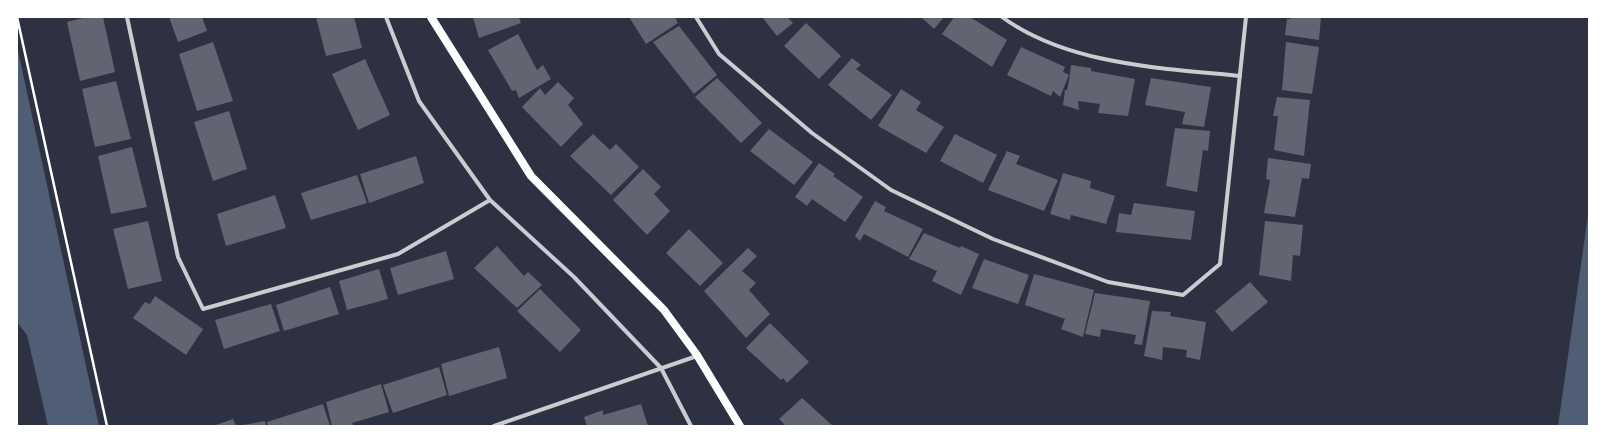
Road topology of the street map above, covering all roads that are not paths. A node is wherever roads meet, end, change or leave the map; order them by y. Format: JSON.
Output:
{"nodes":[{"id":1,"x":127,"y":17,"type":"edge"},
{"id":2,"x":386,"y":17,"type":"edge"},
{"id":3,"x":431,"y":17,"type":"edge"},
{"id":4,"x":696,"y":17,"type":"edge"},
{"id":5,"x":1002,"y":17,"type":"edge"},
{"id":6,"x":1246,"y":17,"type":"edge"},
{"id":7,"x":1240,"y":76,"type":"junction"},
{"id":8,"x":490,"y":200,"type":"junction"},
{"id":9,"x":697,"y":355,"type":"junction"},
{"id":10,"x":661,"y":368,"type":"junction"},
{"id":11,"x":494,"y":426,"type":"edge"},
{"id":12,"x":691,"y":426,"type":"edge"},
{"id":13,"x":740,"y":426,"type":"edge"}],
"edges":[{"from":1,"to":8,"type":"street"},
{"from":2,"to":8,"type":"street"},
{"from":3,"to":9,"type":"main road"},
{"from":4,"to":7,"type":"street"},
{"from":5,"to":7,"type":"street"},
{"from":6,"to":7,"type":"street"},
{"from":8,"to":10,"type":"street"},
{"from":9,"to":10,"type":"street"},
{"from":9,"to":13,"type":"main road"},
{"from":10,"to":11,"type":"street"},
{"from":10,"to":12,"type":"street"}]}
